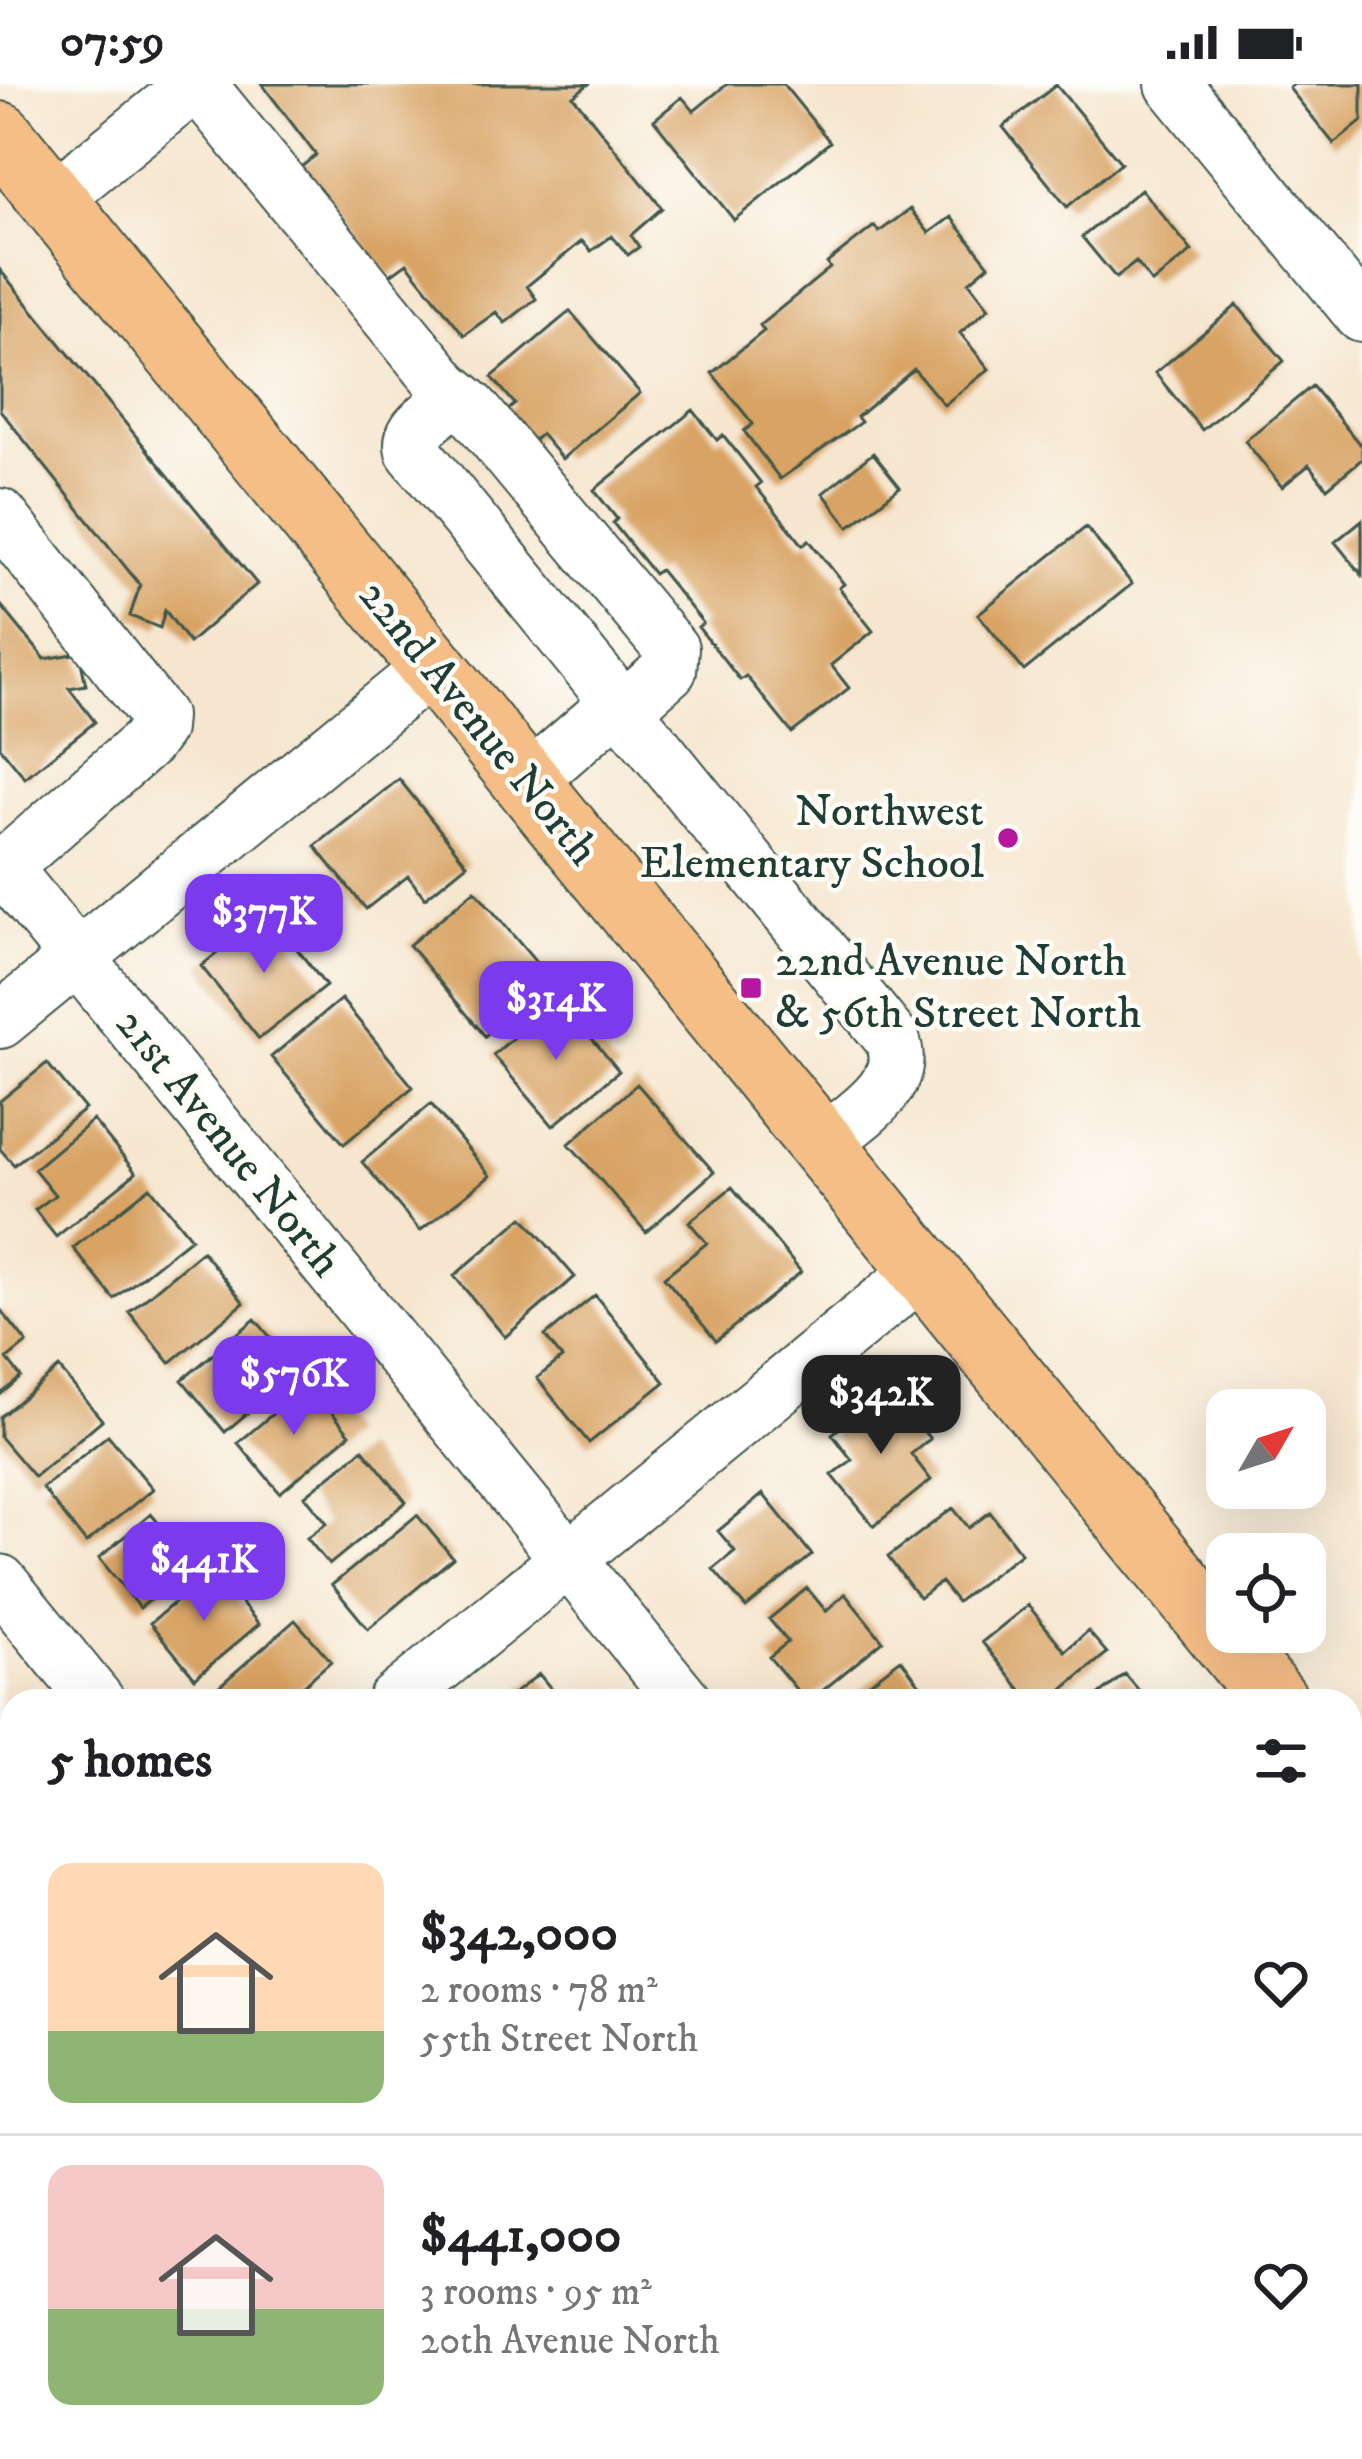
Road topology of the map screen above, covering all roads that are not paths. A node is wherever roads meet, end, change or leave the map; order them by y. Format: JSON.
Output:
{"nodes":[{"id":1,"x":196,"y":84,"type":"edge"},
{"id":2,"x":1172,"y":84,"type":"edge"},
{"id":3,"x":0,"y":135,"type":"edge"},
{"id":4,"x":52,"y":200,"type":"junction"},
{"id":5,"x":1362,"y":315,"type":"edge"},
{"id":6,"x":446,"y":386,"type":"junction"},
{"id":7,"x":0,"y":516,"type":"edge"},
{"id":8,"x":432,"y":667,"type":"junction"},
{"id":9,"x":621,"y":706,"type":"junction"},
{"id":10,"x":526,"y":783,"type":"junction"},
{"id":11,"x":2,"y":866,"type":"edge"},
{"id":12,"x":77,"y":958,"type":"junction"},
{"id":13,"x":0,"y":1021,"type":"edge"},
{"id":14,"x":824,"y":1143,"type":"junction"},
{"id":15,"x":925,"y":1268,"type":"junction"},
{"id":16,"x":568,"y":1559,"type":"junction"},
{"id":17,"x":0,"y":1582,"type":"edge"},
{"id":18,"x":87,"y":1689,"type":"edge"},
{"id":19,"x":410,"y":1689,"type":"edge"},
{"id":20,"x":674,"y":1689,"type":"edge"},
{"id":21,"x":1265,"y":1689,"type":"edge"}],
"edges":[{"from":1,"to":4,"type":"street"},
{"from":1,"to":6,"type":"street"},
{"from":2,"to":5,"type":"street"},
{"from":3,"to":4,"type":"main road","name":"22nd Avenue North"},
{"from":4,"to":8,"type":"main road","name":"22nd Avenue North"},
{"from":6,"to":9,"type":"street"},
{"from":6,"to":9,"type":"street"},
{"from":7,"to":11,"type":"street"},
{"from":8,"to":10,"type":"main road","name":"22nd Avenue North"},
{"from":8,"to":12,"type":"street"},
{"from":9,"to":10,"type":"street"},
{"from":9,"to":14,"type":"street"},
{"from":10,"to":14,"type":"main road","name":"22nd Avenue North"},
{"from":11,"to":12,"type":"street","name":"21st Avenue North"},
{"from":12,"to":13,"type":"street"},
{"from":12,"to":16,"type":"street","name":"21st Avenue North"},
{"from":14,"to":15,"type":"main road","name":"22nd Avenue North"},
{"from":15,"to":16,"type":"street"},
{"from":15,"to":21,"type":"main road","name":"22nd Avenue North"},
{"from":16,"to":19,"type":"street"},
{"from":16,"to":20,"type":"street","name":"21st Avenue North"},
{"from":17,"to":18,"type":"street"}]}
